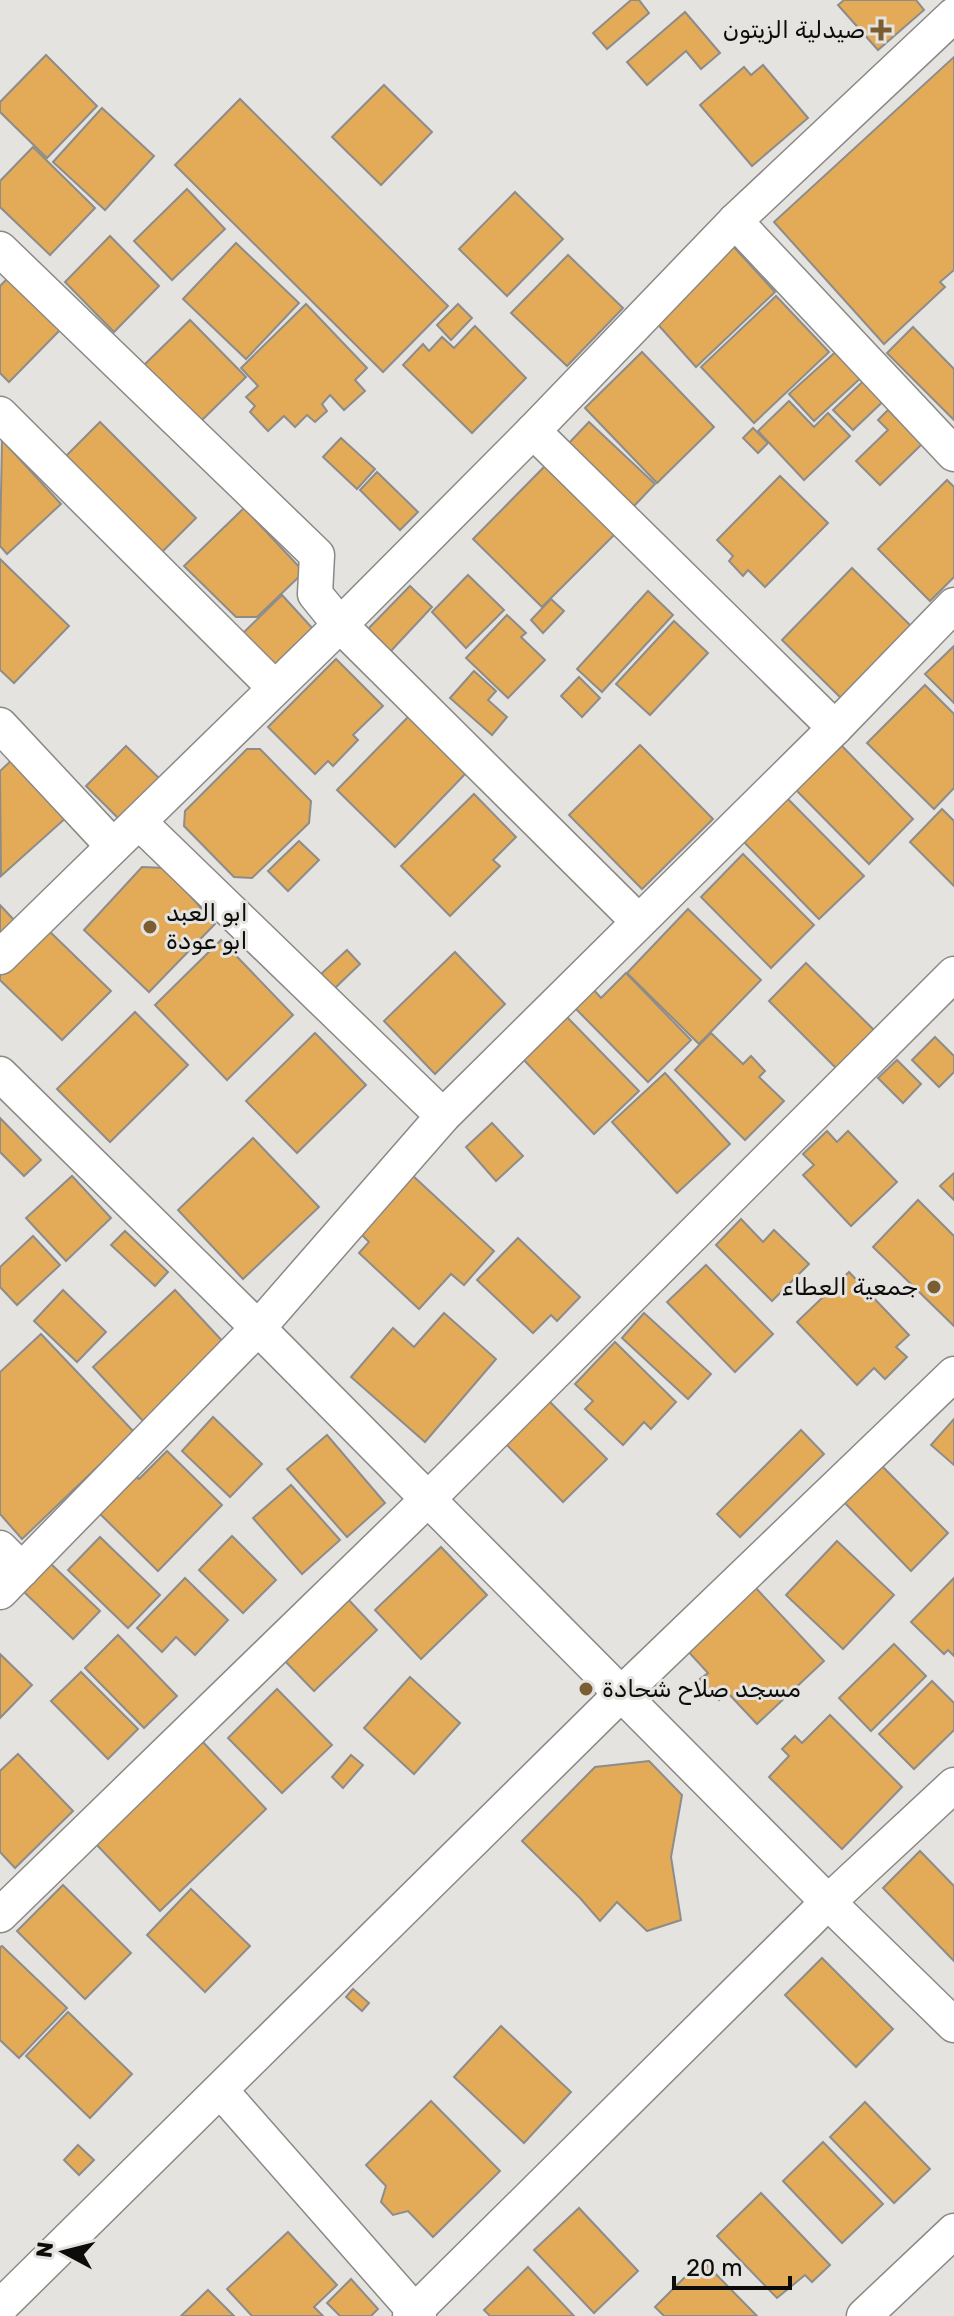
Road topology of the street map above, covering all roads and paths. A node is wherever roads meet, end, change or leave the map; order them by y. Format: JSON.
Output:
{"nodes":[{"id":1,"x":954,"y":15,"type":"edge"},
{"id":2,"x":735,"y":221,"type":"junction"},
{"id":3,"x":0,"y":249,"type":"edge"},
{"id":4,"x":0,"y":414,"type":"edge"},
{"id":5,"x":533,"y":431,"type":"junction"},
{"id":6,"x":954,"y":454,"type":"edge"},
{"id":7,"x":954,"y":605,"type":"edge"},
{"id":8,"x":340,"y":625,"type":"junction"},
{"id":9,"x":275,"y":688,"type":"junction"},
{"id":10,"x":0,"y":725,"type":"edge"},
{"id":11,"x":835,"y":728,"type":"junction"},
{"id":12,"x":139,"y":822,"type":"junction"},
{"id":13,"x":113,"y":846,"type":"junction"},
{"id":14,"x":638,"y":921,"type":"junction"},
{"id":15,"x":0,"y":957,"type":"edge"},
{"id":16,"x":954,"y":974,"type":"edge"},
{"id":17,"x":0,"y":1074,"type":"edge"},
{"id":18,"x":443,"y":1116,"type":"junction"},
{"id":19,"x":258,"y":1328,"type":"junction"},
{"id":20,"x":954,"y":1374,"type":"edge"},
{"id":21,"x":429,"y":1498,"type":"junction"},
{"id":22,"x":7,"y":1570,"type":"edge"},
{"id":23,"x":622,"y":1693,"type":"junction"},
{"id":24,"x":954,"y":1785,"type":"edge"},
{"id":25,"x":828,"y":1902,"type":"junction"},
{"id":26,"x":0,"y":1915,"type":"edge"},
{"id":27,"x":954,"y":2025,"type":"edge"},
{"id":28,"x":221,"y":2091,"type":"junction"},
{"id":29,"x":954,"y":2231,"type":"edge"},
{"id":30,"x":0,"y":2307,"type":"edge"},
{"id":31,"x":415,"y":2314,"type":"edge"},
{"id":32,"x":864,"y":2316,"type":"edge"}],
"edges":[{"from":1,"to":2,"type":"street"},
{"from":2,"to":5,"type":"street"},
{"from":2,"to":6,"type":"street"},
{"from":3,"to":8,"type":"street"},
{"from":4,"to":9,"type":"street"},
{"from":5,"to":8,"type":"street"},
{"from":5,"to":11,"type":"street"},
{"from":7,"to":11,"type":"street"},
{"from":8,"to":9,"type":"street"},
{"from":8,"to":14,"type":"street"},
{"from":9,"to":12,"type":"street"},
{"from":10,"to":13,"type":"street"},
{"from":11,"to":14,"type":"street"},
{"from":12,"to":13,"type":"street"},
{"from":12,"to":18,"type":"street"},
{"from":13,"to":15,"type":"street"},
{"from":14,"to":18,"type":"street"},
{"from":16,"to":21,"type":"street"},
{"from":17,"to":19,"type":"street"},
{"from":18,"to":19,"type":"street"},
{"from":19,"to":21,"type":"street"},
{"from":19,"to":22,"type":"street"},
{"from":20,"to":23,"type":"street"},
{"from":21,"to":23,"type":"street"},
{"from":21,"to":26,"type":"street"},
{"from":23,"to":25,"type":"street"},
{"from":23,"to":28,"type":"street"},
{"from":24,"to":25,"type":"street"},
{"from":25,"to":27,"type":"street"},
{"from":25,"to":31,"type":"street"},
{"from":28,"to":30,"type":"street"},
{"from":28,"to":31,"type":"street"},
{"from":29,"to":32,"type":"street"}]}
